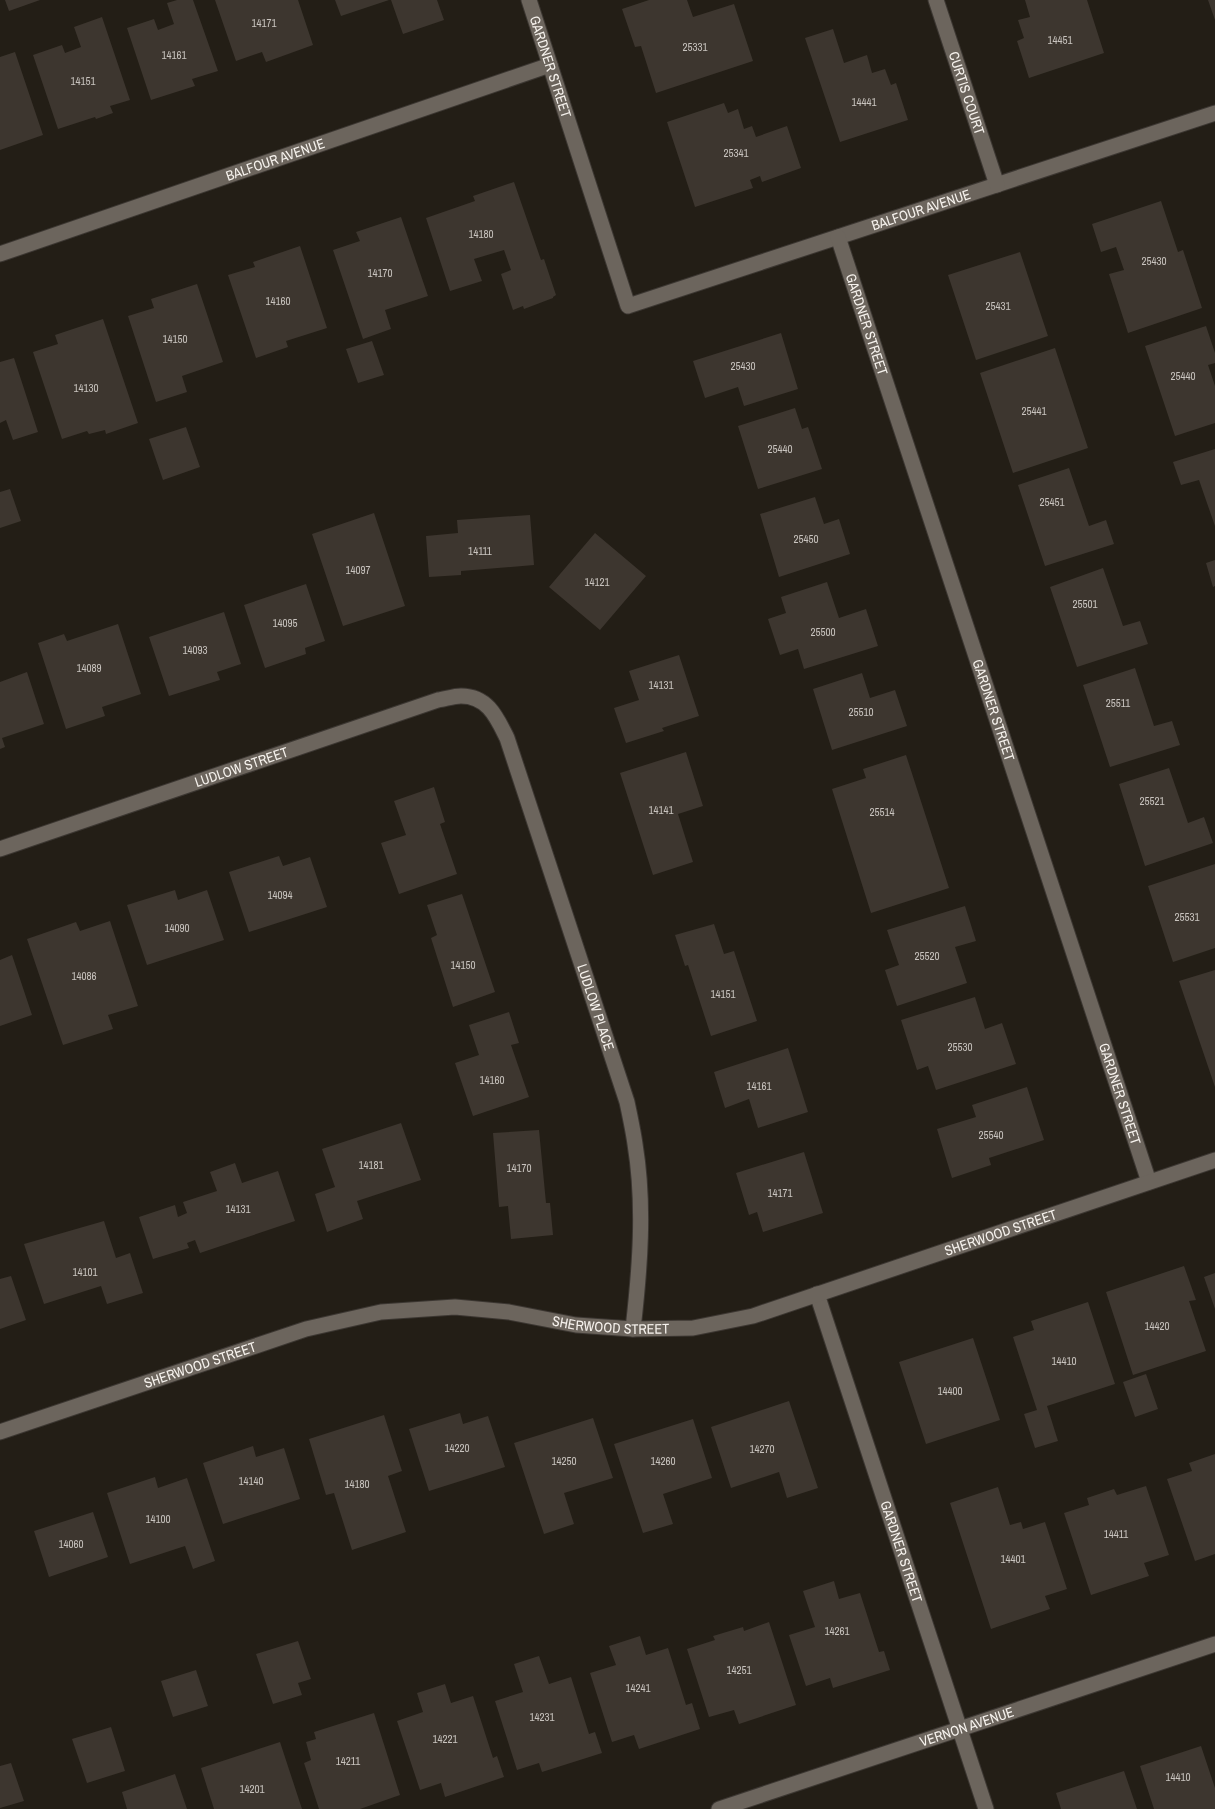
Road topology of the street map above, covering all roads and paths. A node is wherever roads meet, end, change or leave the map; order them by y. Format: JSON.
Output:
{"nodes":[{"id":1,"x":528,"y":0,"type":"edge"},
{"id":2,"x":936,"y":0,"type":"edge"},
{"id":3,"x":550,"y":65,"type":"junction"},
{"id":4,"x":1215,"y":113,"type":"edge"},
{"id":5,"x":997,"y":185,"type":"junction"},
{"id":6,"x":838,"y":237,"type":"junction"},
{"id":7,"x":0,"y":254,"type":"edge"},
{"id":8,"x":628,"y":306,"type":"joint"},
{"id":9,"x":484,"y":702,"type":"joint"},
{"id":10,"x":0,"y":849,"type":"edge"},
{"id":11,"x":1215,"y":1160,"type":"edge"},
{"id":12,"x":1149,"y":1182,"type":"junction"},
{"id":13,"x":817,"y":1294,"type":"junction"},
{"id":14,"x":633,"y":1329,"type":"junction"},
{"id":15,"x":0,"y":1432,"type":"edge"},
{"id":16,"x":1215,"y":1644,"type":"edge"},
{"id":17,"x":960,"y":1729,"type":"junction"},
{"id":18,"x":719,"y":1809,"type":"edge"},
{"id":19,"x":986,"y":1809,"type":"edge"}],
"edges":[{"from":1,"to":3,"type":"street","name":"GARDNER STREET"},
{"from":2,"to":5,"type":"street","name":"CURTIS COURT"},
{"from":3,"to":7,"type":"street","name":"BALFOUR AVENUE"},
{"from":3,"to":8,"type":"street","name":"GARDNER STREET"},
{"from":4,"to":5,"type":"street","name":"BALFOUR AVENUE"},
{"from":5,"to":6,"type":"street","name":"BALFOUR AVENUE"},
{"from":6,"to":8,"type":"street","name":"BALFOUR AVENUE"},
{"from":6,"to":12,"type":"street","name":"GARDNER STREET"},
{"from":9,"to":10,"type":"street","name":"LUDLOW STREET"},
{"from":9,"to":14,"type":"street","name":"LUDLOW PLACE"},
{"from":11,"to":12,"type":"street","name":"SHERWOOD STREET"},
{"from":12,"to":13,"type":"street","name":"SHERWOOD STREET"},
{"from":13,"to":14,"type":"street","name":"SHERWOOD STREET"},
{"from":13,"to":17,"type":"street","name":"GARDNER STREET"},
{"from":14,"to":15,"type":"street","name":"SHERWOOD STREET"},
{"from":16,"to":17,"type":"street","name":"VERNON AVENUE"},
{"from":17,"to":18,"type":"street","name":"VERNON AVENUE"},
{"from":17,"to":19,"type":"street","name":"GARDNER STREET"}]}
